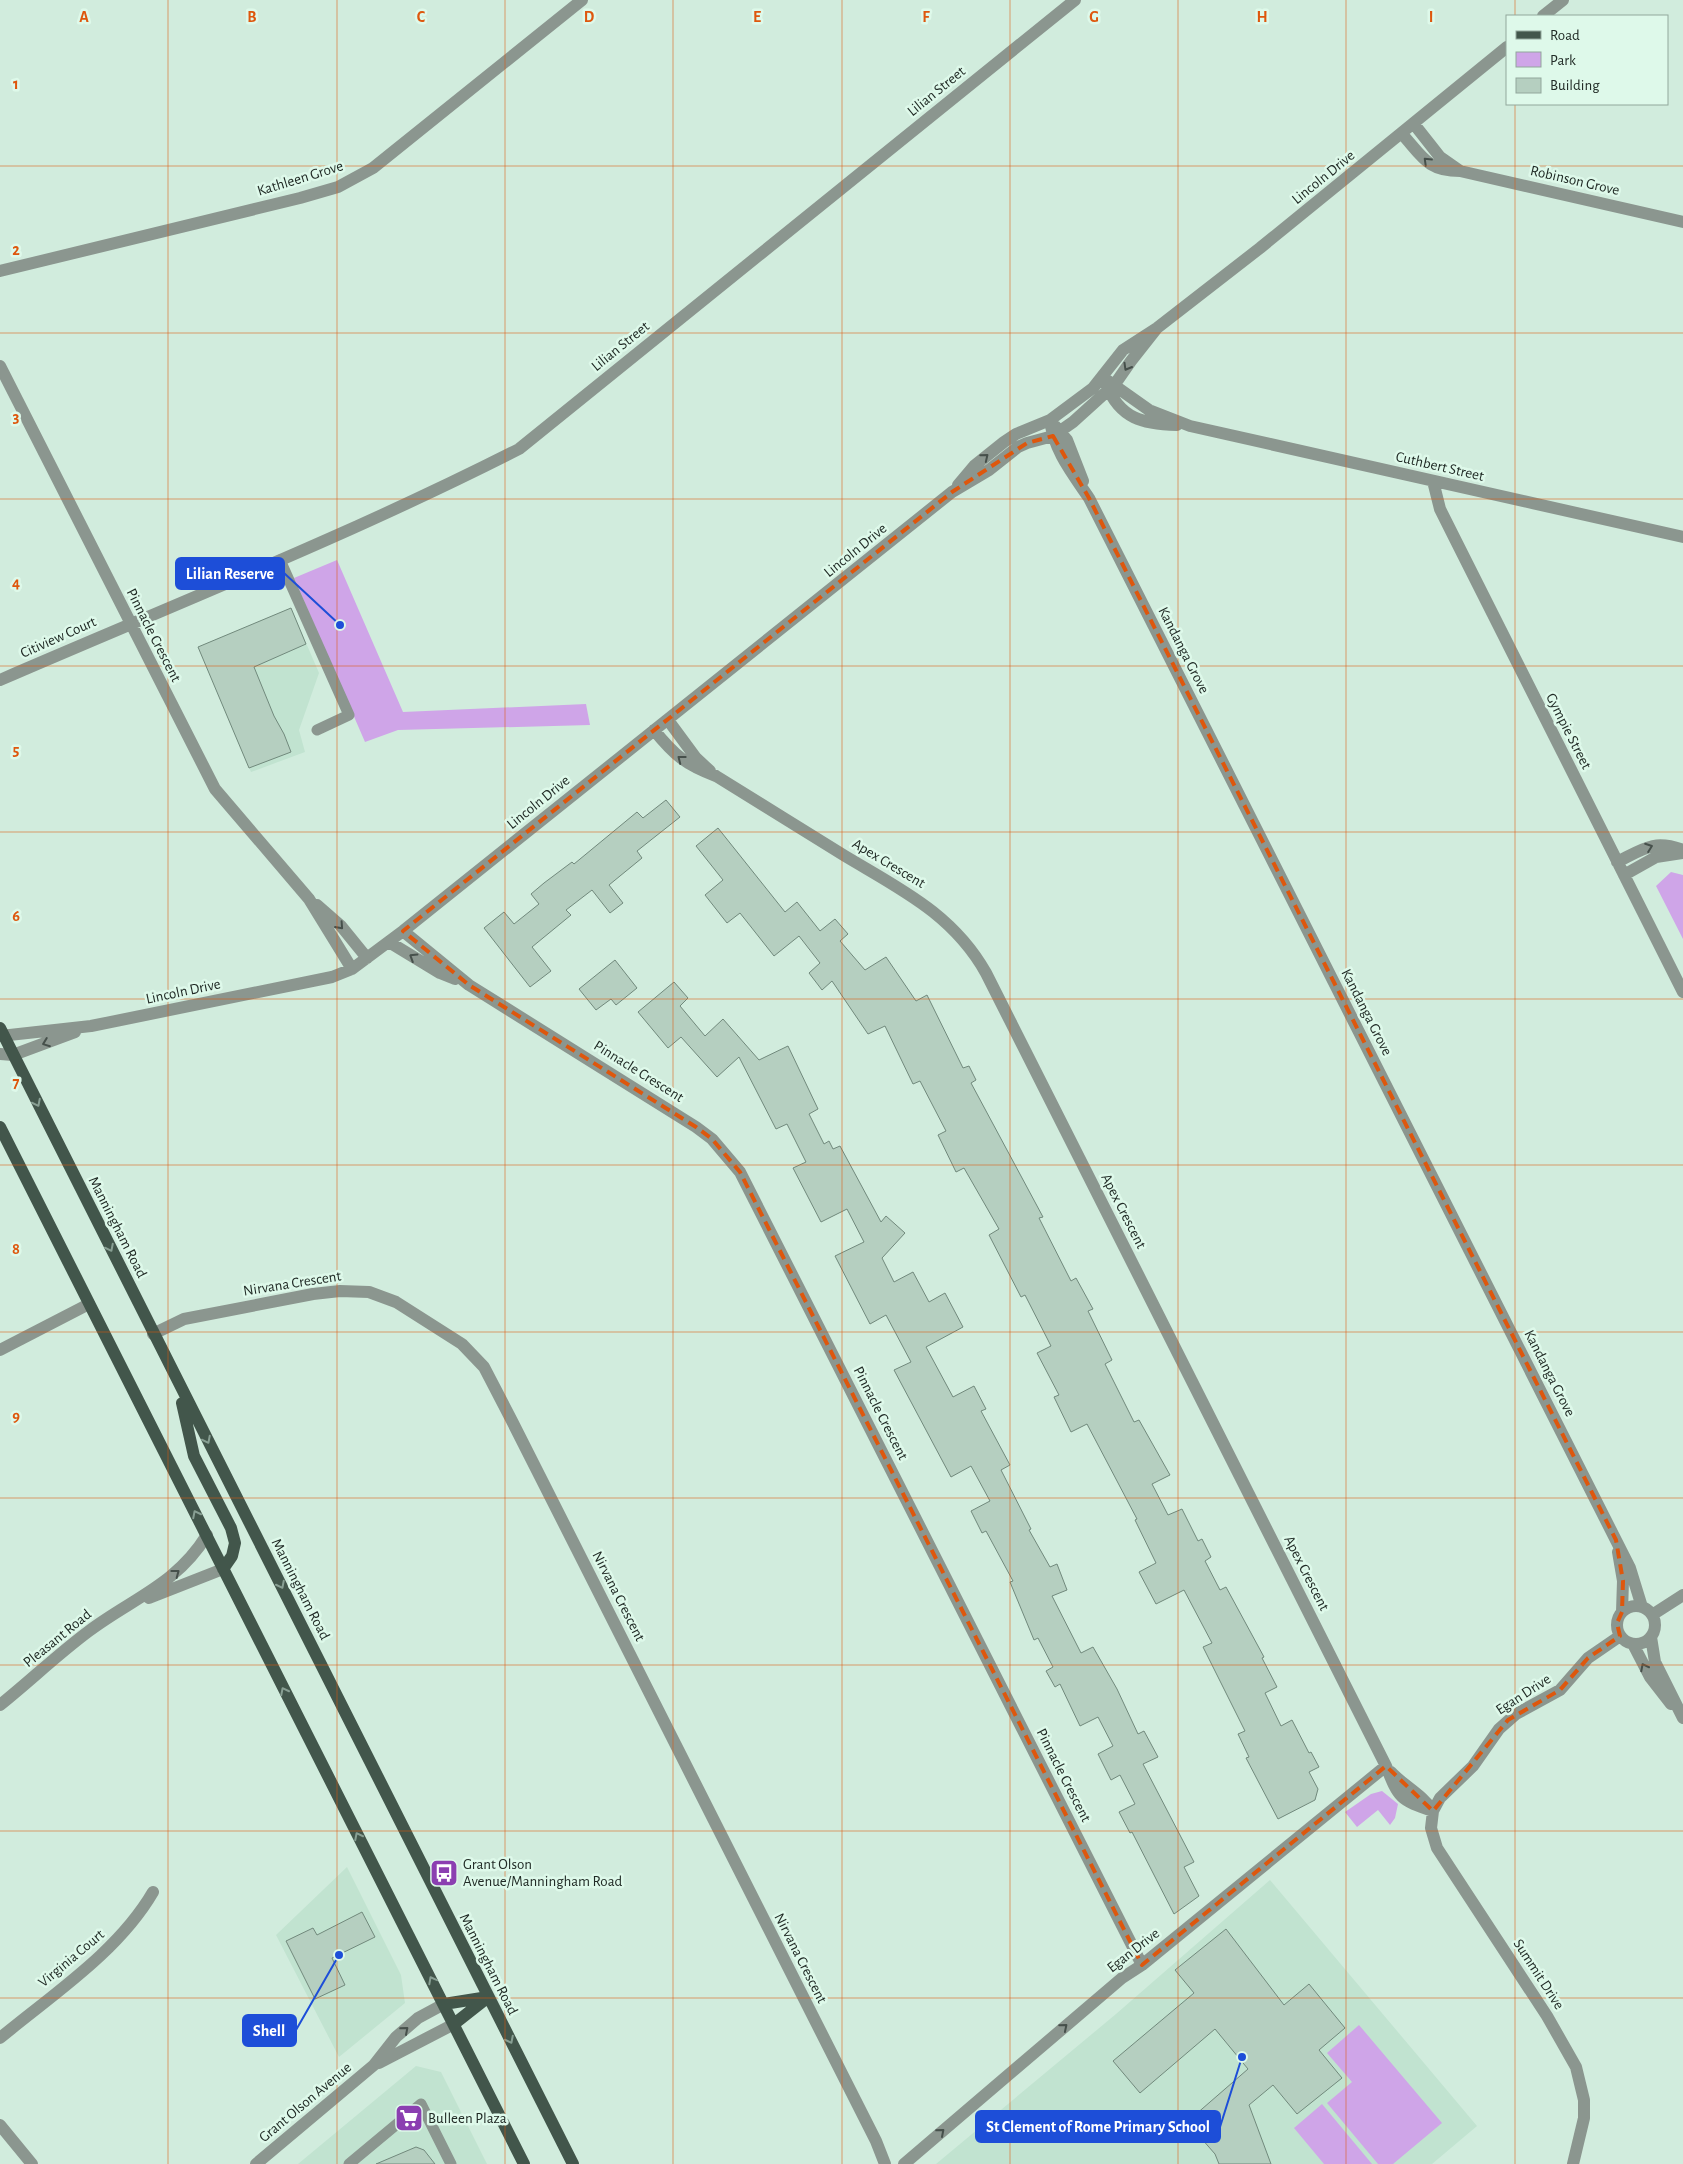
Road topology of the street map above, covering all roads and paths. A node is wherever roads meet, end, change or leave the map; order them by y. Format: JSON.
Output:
{"nodes":[{"id":1,"x":582,"y":0,"type":"edge"},
{"id":2,"x":1074,"y":0,"type":"edge"},
{"id":3,"x":1563,"y":0,"type":"edge"},
{"id":4,"x":1545,"y":15,"type":"edge"},
{"id":5,"x":1506,"y":48,"type":"edge"},
{"id":6,"x":1414,"y":124,"type":"junction"},
{"id":7,"x":1402,"y":134,"type":"junction"},
{"id":8,"x":1460,"y":171,"type":"junction"},
{"id":9,"x":1683,"y":222,"type":"edge"},
{"id":10,"x":1,"y":270,"type":"edge"},
{"id":11,"x":1157,"y":328,"type":"junction"},
{"id":12,"x":0,"y":366,"type":"edge"},
{"id":13,"x":1103,"y":378,"type":"junction"},
{"id":14,"x":1112,"y":387,"type":"junction"},
{"id":15,"x":1050,"y":420,"type":"junction"},
{"id":16,"x":1056,"y":434,"type":"junction"},
{"id":17,"x":1433,"y":481,"type":"junction"},
{"id":18,"x":952,"y":492,"type":"junction"},
{"id":19,"x":1683,"y":538,"type":"edge"},
{"id":20,"x":280,"y":560,"type":"junction"},
{"id":21,"x":130,"y":624,"type":"junction"},
{"id":22,"x":0,"y":680,"type":"edge"},
{"id":23,"x":668,"y":720,"type":"junction"},
{"id":24,"x":317,"y":730,"type":"dead end"},
{"id":25,"x":654,"y":730,"type":"junction"},
{"id":26,"x":716,"y":776,"type":"junction"},
{"id":27,"x":1683,"y":852,"type":"edge"},
{"id":28,"x":1617,"y":862,"type":"junction"},
{"id":29,"x":1624,"y":875,"type":"junction"},
{"id":30,"x":309,"y":899,"type":"junction"},
{"id":31,"x":403,"y":931,"type":"junction"},
{"id":32,"x":389,"y":942,"type":"junction"},
{"id":33,"x":367,"y":958,"type":"junction"},
{"id":34,"x":352,"y":968,"type":"junction"},
{"id":35,"x":469,"y":984,"type":"junction"},
{"id":36,"x":1683,"y":992,"type":"edge"},
{"id":37,"x":92,"y":1026,"type":"junction"},
{"id":38,"x":1,"y":1033,"type":"edge"},
{"id":39,"x":0,"y":1054,"type":"edge"},
{"id":40,"x":13,"y":1055,"type":"junction"},
{"id":41,"x":0,"y":1128,"type":"edge"},
{"id":42,"x":4,"y":1145,"type":"edge"},
{"id":43,"x":89,"y":1304,"type":"junction"},
{"id":44,"x":153,"y":1334,"type":"junction"},
{"id":45,"x":0,"y":1350,"type":"edge"},
{"id":46,"x":178,"y":1384,"type":"junction"},
{"id":47,"x":207,"y":1535,"type":"junction"},
{"id":48,"x":1616,"y":1540,"type":"junction"},
{"id":49,"x":223,"y":1569,"type":"junction"},
{"id":50,"x":1683,"y":1594,"type":"edge"},
{"id":51,"x":137,"y":1602,"type":"junction"},
{"id":52,"x":1647,"y":1611,"type":"junction"},
{"id":53,"x":1622,"y":1612,"type":"junction"},
{"id":54,"x":1620,"y":1636,"type":"junction"},
{"id":55,"x":1651,"y":1636,"type":"junction"},
{"id":56,"x":1633,"y":1644,"type":"junction"},
{"id":57,"x":0,"y":1705,"type":"edge"},
{"id":58,"x":1682,"y":1717,"type":"edge"},
{"id":59,"x":1386,"y":1766,"type":"junction"},
{"id":60,"x":1433,"y":1811,"type":"junction"},
{"id":61,"x":153,"y":1892,"type":"dead end"},
{"id":62,"x":1142,"y":1965,"type":"junction"},
{"id":63,"x":488,"y":1997,"type":"junction"},
{"id":64,"x":444,"y":2004,"type":"junction"},
{"id":65,"x":454,"y":2024,"type":"junction"},
{"id":66,"x":0,"y":2038,"type":"edge"},
{"id":67,"x":374,"y":2065,"type":"junction"},
{"id":68,"x":0,"y":2125,"type":"edge"},
{"id":69,"x":262,"y":2162,"type":"edge"},
{"id":70,"x":32,"y":2164,"type":"edge"},
{"id":71,"x":349,"y":2164,"type":"edge"},
{"id":72,"x":451,"y":2164,"type":"edge"},
{"id":73,"x":524,"y":2164,"type":"edge"},
{"id":74,"x":573,"y":2164,"type":"edge"},
{"id":75,"x":885,"y":2164,"type":"edge"},
{"id":76,"x":904,"y":2164,"type":"edge"},
{"id":77,"x":1573,"y":2164,"type":"edge"}],
"edges":[{"from":1,"to":10,"type":"street","name":"Kathleen Grove"},
{"from":2,"to":20,"type":"street","name":"Lilian Street"},
{"from":3,"to":4,"type":"street"},
{"from":5,"to":6,"type":"street","name":"Lincoln Drive"},
{"from":6,"to":7,"type":"street","name":"Lincoln Drive"},
{"from":6,"to":8,"type":"street","name":"Robinson Grove"},
{"from":8,"to":7,"type":"street","name":"Robinson Grove","one_way":true},
{"from":7,"to":11,"type":"street","name":"Lincoln Drive"},
{"from":8,"to":9,"type":"street","name":"Robinson Grove"},
{"from":11,"to":13,"type":"street","name":"Lincoln Drive"},
{"from":11,"to":14,"type":"street","name":"Lincoln Drive","one_way":true},
{"from":12,"to":21,"type":"street","name":"Pinnacle Crescent"},
{"from":13,"to":14,"type":"street","name":"Cuthbert Street"},
{"from":13,"to":15,"type":"street","name":"Lincoln Drive"},
{"from":14,"to":16,"type":"street","name":"Lincoln Drive"},
{"from":14,"to":17,"type":"street","name":"Cuthbert Street"},
{"from":15,"to":16,"type":"street","name":"Kandanga Grove"},
{"from":18,"to":15,"type":"street","name":"Lincoln Drive","one_way":true},
{"from":16,"to":18,"type":"street","name":"Lincoln Drive"},
{"from":16,"to":48,"type":"street","name":"Kandanga Grove"},
{"from":17,"to":19,"type":"street","name":"Cuthbert Street"},
{"from":17,"to":28,"type":"street","name":"Gympie Street"},
{"from":18,"to":23,"type":"street","name":"Lincoln Drive"},
{"from":20,"to":21,"type":"street","name":"Lilian Street"},
{"from":20,"to":24,"type":"lane"},
{"from":21,"to":22,"type":"street","name":"Citiview Court"},
{"from":21,"to":30,"type":"street","name":"Pinnacle Crescent"},
{"from":23,"to":25,"type":"street","name":"Lincoln Drive"},
{"from":23,"to":26,"type":"street","name":"Apex Crescent"},
{"from":26,"to":25,"type":"street","name":"Apex Crescent","one_way":true},
{"from":25,"to":31,"type":"street","name":"Lincoln Drive"},
{"from":26,"to":59,"type":"street","name":"Apex Crescent"},
{"from":28,"to":27,"type":"street","one_way":true},
{"from":27,"to":29,"type":"street"},
{"from":28,"to":29,"type":"street","name":"Gympie Street"},
{"from":29,"to":36,"type":"street","name":"Gympie Street"},
{"from":30,"to":33,"type":"street","name":"Pinnacle Crescent","one_way":true},
{"from":30,"to":34,"type":"street","name":"Pinnacle Crescent"},
{"from":31,"to":32,"type":"street","name":"Lincoln Drive"},
{"from":31,"to":35,"type":"street","name":"Pinnacle Crescent"},
{"from":32,"to":33,"type":"street","name":"Lincoln Drive"},
{"from":35,"to":32,"type":"street","name":"Pinnacle Crescent","one_way":true},
{"from":33,"to":34,"type":"street","name":"Lincoln Drive"},
{"from":34,"to":37,"type":"street","name":"Lincoln Drive"},
{"from":35,"to":62,"type":"street","name":"Pinnacle Crescent"},
{"from":37,"to":38,"type":"street","name":"Lincoln Drive"},
{"from":37,"to":40,"type":"street","name":"Lincoln Drive","one_way":true},
{"from":38,"to":40,"type":"main road","name":"Manningham Road"},
{"from":39,"to":40,"type":"street","name":"Lincoln Drive"},
{"from":40,"to":44,"type":"main road","name":"Manningham Road","one_way":true},
{"from":41,"to":42,"type":"main road"},
{"from":42,"to":43,"type":"main road"},
{"from":43,"to":45,"type":"street"},
{"from":47,"to":43,"type":"main road","one_way":true},
{"from":44,"to":46,"type":"main road","name":"Manningham Road"},
{"from":44,"to":75,"type":"street","name":"Nirvana Crescent"},
{"from":46,"to":49,"type":"main road"},
{"from":46,"to":63,"type":"main road","name":"Manningham Road","one_way":true},
{"from":47,"to":49,"type":"main road"},
{"from":51,"to":47,"type":"street","name":"Pleasant Road","one_way":true},
{"from":48,"to":52,"type":"street","name":"Kandanga Grove"},
{"from":48,"to":53,"type":"street","name":"Kandanga Grove"},
{"from":49,"to":51,"type":"street","name":"Pleasant Road"},
{"from":64,"to":49,"type":"main road","one_way":true},
{"from":50,"to":52,"type":"street"},
{"from":51,"to":57,"type":"street","name":"Pleasant Road"},
{"from":52,"to":53,"type":"street"},
{"from":52,"to":55,"type":"street"},
{"from":53,"to":54,"type":"street"},
{"from":54,"to":56,"type":"street"},
{"from":54,"to":60,"type":"street","name":"Egan Drive"},
{"from":55,"to":56,"type":"street"},
{"from":55,"to":58,"type":"street"},
{"from":58,"to":56,"type":"street","one_way":true},
{"from":59,"to":60,"type":"street"},
{"from":59,"to":62,"type":"street","name":"Egan Drive"},
{"from":60,"to":77,"type":"street","name":"Summit Drive"},
{"from":61,"to":66,"type":"street","name":"Virginia Court"},
{"from":76,"to":62,"type":"street","name":"Egan Drive","one_way":true},
{"from":63,"to":64,"type":"main road","name":"Grant Olson Avenue"},
{"from":63,"to":65,"type":"main road","name":"Grant Olson Avenue"},
{"from":63,"to":74,"type":"main road","name":"Manningham Road","one_way":true},
{"from":64,"to":65,"type":"main road"},
{"from":67,"to":64,"type":"street","name":"Grant Olson Avenue","one_way":true},
{"from":65,"to":67,"type":"street","name":"Grant Olson Avenue"},
{"from":65,"to":73,"type":"main road"},
{"from":67,"to":69,"type":"street","name":"Grant Olson Avenue"},
{"from":68,"to":70,"type":"street"},
{"from":71,"to":72,"type":"lane"}]}
